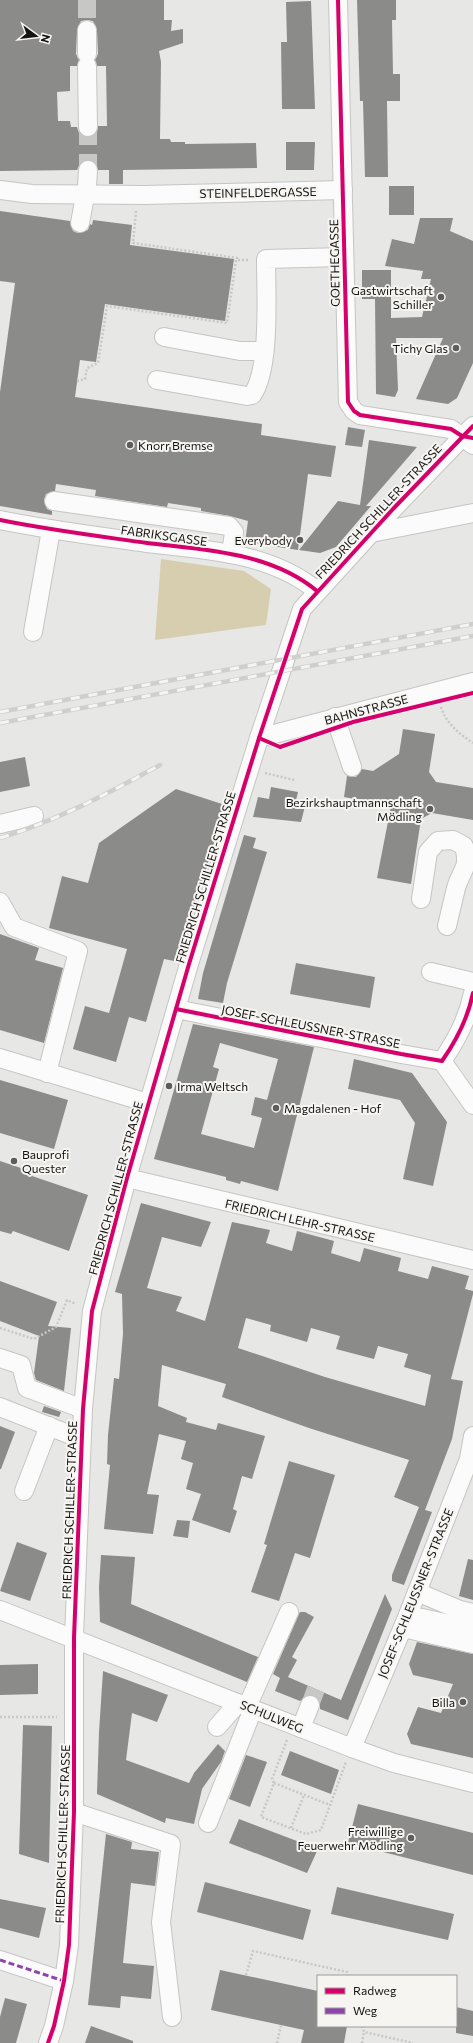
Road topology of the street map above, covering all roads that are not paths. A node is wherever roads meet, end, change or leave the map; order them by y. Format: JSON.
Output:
{"nodes":[{"id":1,"x":338,"y":0,"type":"edge"},
{"id":2,"x":87,"y":30,"type":"tunnel mouth"},
{"id":3,"x":88,"y":126,"type":"tunnel mouth"},
{"id":4,"x":88,"y":170,"type":"tunnel mouth"},
{"id":5,"x":0,"y":190,"type":"edge"},
{"id":6,"x":343,"y":190,"type":"junction"},
{"id":7,"x":86,"y":195,"type":"junction"},
{"id":8,"x":80,"y":223,"type":"dead end"},
{"id":9,"x":344,"y":257,"type":"junction"},
{"id":10,"x":164,"y":337,"type":"dead end"},
{"id":11,"x":264,"y":351,"type":"junction"},
{"id":12,"x":157,"y":380,"type":"dead end"},
{"id":13,"x":469,"y":436,"type":"edge"},
{"id":14,"x":54,"y":501,"type":"dead end"},
{"id":15,"x":129,"y":512,"type":"junction"},
{"id":16,"x":473,"y":513,"type":"edge"},
{"id":17,"x":0,"y":520,"type":"edge"},
{"id":18,"x":51,"y":530,"type":"junction"},
{"id":19,"x":371,"y":534,"type":"junction"},
{"id":20,"x":125,"y":540,"type":"junction"},
{"id":21,"x":231,"y":554,"type":"junction"},
{"id":22,"x":317,"y":591,"type":"junction"},
{"id":23,"x":34,"y":632,"type":"dead end"},
{"id":24,"x":473,"y":682,"type":"edge"},
{"id":25,"x":335,"y":717,"type":"junction"},
{"id":26,"x":259,"y":738,"type":"junction"},
{"id":27,"x":352,"y":767,"type":"dead end"},
{"id":28,"x":34,"y":816,"type":"dead end"},
{"id":29,"x":0,"y":824,"type":"edge"},
{"id":30,"x":421,"y":899,"type":"dead end"},
{"id":31,"x":0,"y":902,"type":"edge"},
{"id":32,"x":447,"y":926,"type":"dead end"},
{"id":33,"x":431,"y":972,"type":"dead end"},
{"id":34,"x":473,"y":982,"type":"edge"},
{"id":35,"x":472,"y":1002,"type":"edge"},
{"id":36,"x":176,"y":1009,"type":"junction"},
{"id":37,"x":0,"y":1058,"type":"edge"},
{"id":38,"x":442,"y":1061,"type":"junction"},
{"id":39,"x":47,"y":1073,"type":"junction"},
{"id":40,"x":148,"y":1103,"type":"junction"},
{"id":41,"x":473,"y":1105,"type":"edge"},
{"id":42,"x":127,"y":1178,"type":"junction"},
{"id":43,"x":473,"y":1260,"type":"edge"},
{"id":44,"x":0,"y":1358,"type":"edge"},
{"id":45,"x":0,"y":1407,"type":"edge"},
{"id":46,"x":83,"y":1409,"type":"junction"},
{"id":47,"x":49,"y":1426,"type":"junction"},
{"id":48,"x":473,"y":1436,"type":"edge"},
{"id":49,"x":81,"y":1439,"type":"junction"},
{"id":50,"x":24,"y":1490,"type":"dead end"},
{"id":51,"x":417,"y":1592,"type":"junction"},
{"id":52,"x":0,"y":1610,"type":"edge"},
{"id":53,"x":289,"y":1612,"type":"dead end"},
{"id":54,"x":473,"y":1613,"type":"edge"},
{"id":55,"x":406,"y":1621,"type":"junction"},
{"id":56,"x":473,"y":1629,"type":"edge"},
{"id":57,"x":74,"y":1638,"type":"junction"},
{"id":58,"x":473,"y":1644,"type":"edge"},
{"id":59,"x":310,"y":1705,"type":"tunnel mouth"},
{"id":60,"x":246,"y":1706,"type":"junction"},
{"id":61,"x":297,"y":1726,"type":"junction"},
{"id":62,"x":217,"y":1727,"type":"dead end"},
{"id":63,"x":352,"y":1748,"type":"junction"},
{"id":64,"x":473,"y":1783,"type":"edge"},
{"id":65,"x":74,"y":1812,"type":"junction"},
{"id":66,"x":208,"y":1823,"type":"dead end"},
{"id":67,"x":0,"y":1960,"type":"edge"},
{"id":68,"x":64,"y":1981,"type":"junction"},
{"id":69,"x":172,"y":2018,"type":"dead end"},
{"id":70,"x":48,"y":2043,"type":"edge"}],
"edges":[{"from":1,"to":6,"type":"street","name":"GOETHEGASSE"},
{"from":2,"to":3,"type":"street"},
{"from":4,"to":7,"type":"street"},
{"from":5,"to":7,"type":"street","name":"STEINFELDERGASSE"},
{"from":6,"to":7,"type":"street","name":"STEINFELDERGASSE"},
{"from":6,"to":9,"type":"street","name":"GOETHEGASSE"},
{"from":7,"to":8,"type":"street"},
{"from":9,"to":11,"type":"street"},
{"from":9,"to":13,"type":"street","name":"GOETHEGASSE"},
{"from":10,"to":11,"type":"street"},
{"from":11,"to":12,"type":"street"},
{"from":13,"to":19,"type":"street","name":"FRIEDRICH SCHILLER-STRASSE"},
{"from":14,"to":15,"type":"street"},
{"from":15,"to":20,"type":"street"},
{"from":15,"to":21,"type":"street"},
{"from":16,"to":19,"type":"street"},
{"from":17,"to":18,"type":"street","name":"FABRIKSGASSE"},
{"from":18,"to":20,"type":"street","name":"FABRIKSGASSE"},
{"from":18,"to":23,"type":"street"},
{"from":19,"to":22,"type":"street","name":"FRIEDRICH SCHILLER-STRASSE"},
{"from":20,"to":21,"type":"street","name":"FABRIKSGASSE"},
{"from":21,"to":22,"type":"street","name":"FABRIKSGASSE"},
{"from":22,"to":26,"type":"street","name":"FRIEDRICH SCHILLER-STRASSE"},
{"from":24,"to":25,"type":"street","name":"BAHNSTRASSE"},
{"from":25,"to":26,"type":"street","name":"BAHNSTRASSE"},
{"from":25,"to":27,"type":"street"},
{"from":26,"to":36,"type":"street","name":"FRIEDRICH SCHILLER-STRASSE"},
{"from":28,"to":29,"type":"street"},
{"from":30,"to":32,"type":"street"},
{"from":31,"to":39,"type":"street"},
{"from":33,"to":34,"type":"street"},
{"from":35,"to":38,"type":"street"},
{"from":36,"to":38,"type":"street","name":"JOSEF-SCHLEUSSNER-STRASSE"},
{"from":36,"to":40,"type":"street","name":"FRIEDRICH SCHILLER-STRASSE"},
{"from":37,"to":39,"type":"street"},
{"from":38,"to":41,"type":"street"},
{"from":39,"to":40,"type":"street"},
{"from":40,"to":42,"type":"street","name":"FRIEDRICH SCHILLER-STRASSE"},
{"from":42,"to":43,"type":"street","name":"FRIEDRICH LEHR-STRASSE"},
{"from":42,"to":46,"type":"street","name":"FRIEDRICH SCHILLER-STRASSE"},
{"from":44,"to":46,"type":"street"},
{"from":45,"to":47,"type":"street"},
{"from":46,"to":49,"type":"street","name":"FRIEDRICH SCHILLER-STRASSE"},
{"from":47,"to":49,"type":"street"},
{"from":47,"to":50,"type":"street"},
{"from":48,"to":51,"type":"street","name":"JOSEF-SCHLEUSSNER-STRASSE"},
{"from":49,"to":57,"type":"street","name":"FRIEDRICH SCHILLER-STRASSE"},
{"from":51,"to":54,"type":"street"},
{"from":51,"to":55,"type":"street","name":"JOSEF-SCHLEUSSNER-STRASSE"},
{"from":52,"to":57,"type":"street","name":"SCHULWEG"},
{"from":53,"to":60,"type":"street"},
{"from":55,"to":56,"type":"street"},
{"from":55,"to":58,"type":"street"},
{"from":55,"to":63,"type":"street","name":"JOSEF-SCHLEUSSNER-STRASSE"},
{"from":57,"to":60,"type":"street","name":"SCHULWEG"},
{"from":57,"to":65,"type":"street","name":"FRIEDRICH SCHILLER-STRASSE"},
{"from":59,"to":61,"type":"street"},
{"from":60,"to":61,"type":"street","name":"SCHULWEG"},
{"from":60,"to":62,"type":"street"},
{"from":60,"to":66,"type":"street"},
{"from":61,"to":63,"type":"street","name":"SCHULWEG"},
{"from":63,"to":64,"type":"street","name":"SCHULWEG"},
{"from":65,"to":68,"type":"street","name":"FRIEDRICH SCHILLER-STRASSE"},
{"from":65,"to":69,"type":"street"},
{"from":67,"to":68,"type":"street"},
{"from":68,"to":70,"type":"street","name":"FRIEDRICH SCHILLER-STRASSE"}]}
